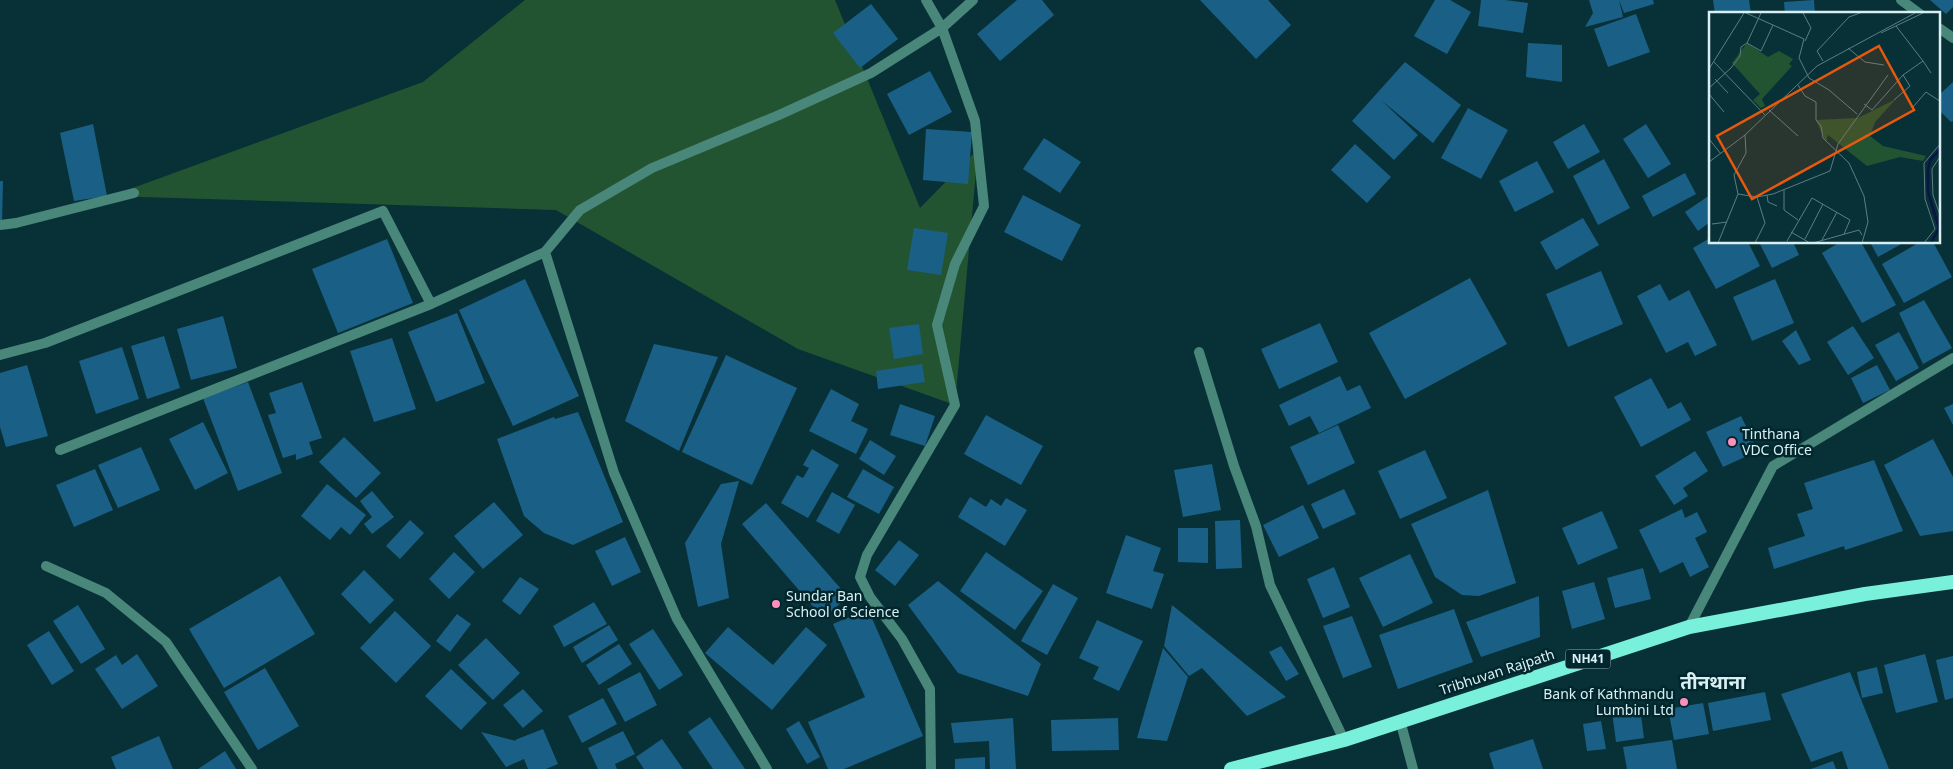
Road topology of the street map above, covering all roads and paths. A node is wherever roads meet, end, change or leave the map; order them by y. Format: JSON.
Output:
{"nodes":[{"id":1,"x":926,"y":0,"type":"edge"},
{"id":2,"x":973,"y":0,"type":"edge"},
{"id":3,"x":1901,"y":0,"type":"edge"},
{"id":4,"x":1917,"y":12,"type":"edge"},
{"id":5,"x":942,"y":28,"type":"junction"},
{"id":6,"x":1940,"y":29,"type":"edge"},
{"id":7,"x":1953,"y":38,"type":"edge"},
{"id":8,"x":134,"y":193,"type":"dead end"},
{"id":9,"x":0,"y":225,"type":"edge"},
{"id":10,"x":545,"y":252,"type":"junction"},
{"id":11,"x":431,"y":304,"type":"junction"},
{"id":12,"x":1199,"y":352,"type":"dead end"},
{"id":13,"x":0,"y":355,"type":"edge"},
{"id":14,"x":1953,"y":358,"type":"edge"},
{"id":15,"x":60,"y":450,"type":"dead end"},
{"id":16,"x":46,"y":566,"type":"dead end"},
{"id":17,"x":1953,"y":582,"type":"edge"},
{"id":18,"x":1689,"y":627,"type":"junction"},
{"id":19,"x":1400,"y":720,"type":"junction"},
{"id":20,"x":1344,"y":740,"type":"junction"},
{"id":21,"x":252,"y":769,"type":"edge"},
{"id":22,"x":767,"y":769,"type":"edge"},
{"id":23,"x":931,"y":769,"type":"edge"},
{"id":24,"x":1230,"y":769,"type":"edge"},
{"id":25,"x":1413,"y":769,"type":"edge"}],
"edges":[{"from":1,"to":5,"type":"street"},
{"from":2,"to":5,"type":"street"},
{"from":3,"to":4,"type":"street"},
{"from":5,"to":10,"type":"street"},
{"from":5,"to":23,"type":"street"},
{"from":6,"to":7,"type":"street"},
{"from":8,"to":9,"type":"street"},
{"from":10,"to":11,"type":"street"},
{"from":10,"to":22,"type":"street"},
{"from":11,"to":13,"type":"street"},
{"from":11,"to":15,"type":"street"},
{"from":12,"to":20,"type":"street"},
{"from":14,"to":18,"type":"street"},
{"from":16,"to":21,"type":"street"},
{"from":17,"to":18,"type":"highway","name":"Tribhuvan Rajpath","number":"NH41"},
{"from":18,"to":19,"type":"highway","name":"Tribhuvan Rajpath","number":"NH41"},
{"from":19,"to":20,"type":"highway","name":"Tribhuvan Rajpath","number":"NH41"},
{"from":19,"to":25,"type":"street"},
{"from":20,"to":24,"type":"highway","name":"Tribhuvan Rajpath","number":"NH41"}]}
